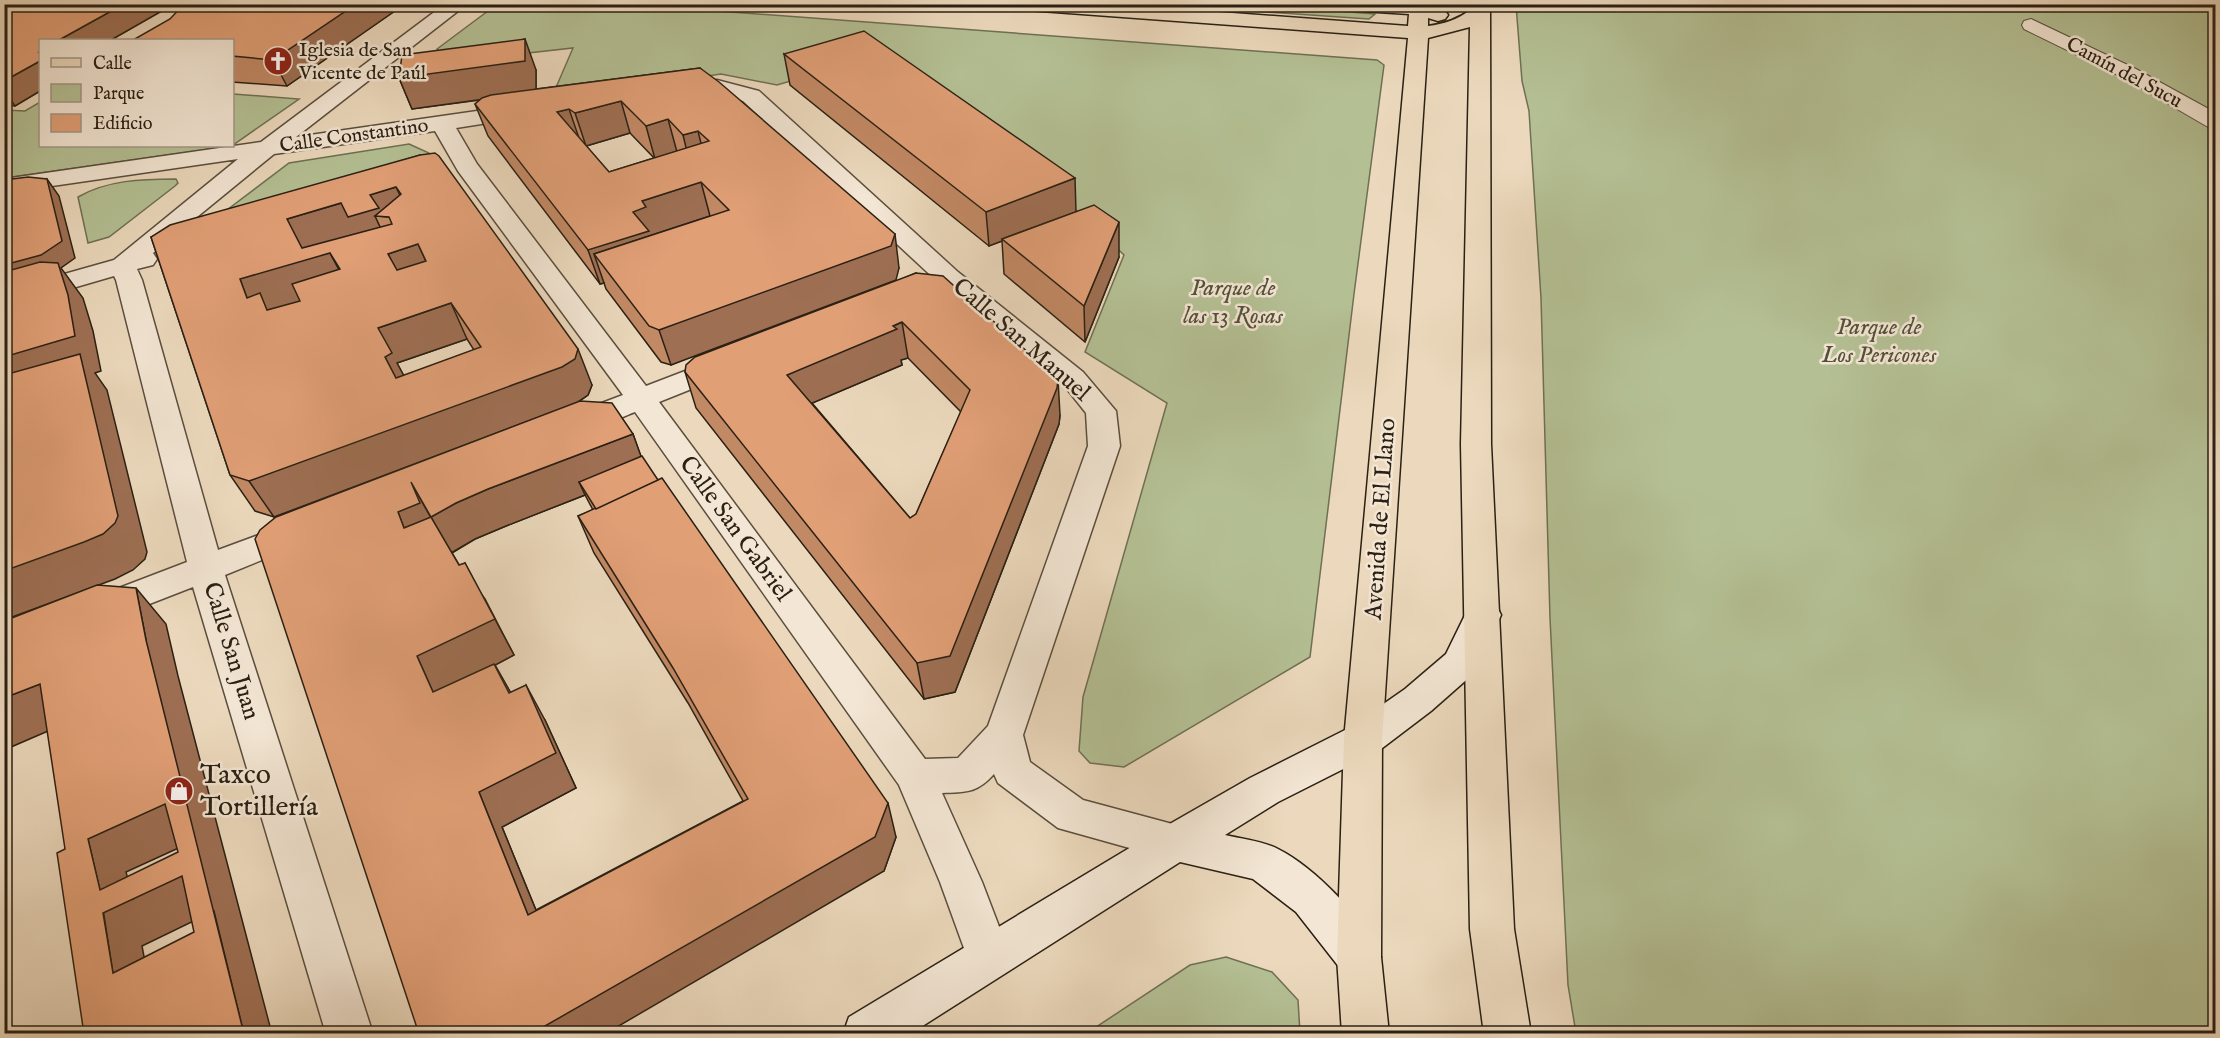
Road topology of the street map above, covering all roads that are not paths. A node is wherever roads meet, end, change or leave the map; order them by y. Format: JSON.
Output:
{"nodes":[{"id":1,"x":458,"y":4,"type":"edge"},
{"id":2,"x":1027,"y":4,"type":"edge"},
{"id":3,"x":1345,"y":4,"type":"edge"},
{"id":4,"x":1480,"y":8,"type":"edge"},
{"id":5,"x":1418,"y":16,"type":"edge"},
{"id":6,"x":1462,"y":24,"type":"junction"},
{"id":7,"x":2031,"y":25,"type":"dead end"},
{"id":8,"x":1480,"y":44,"type":"junction"},
{"id":9,"x":658,"y":92,"type":"edge"},
{"id":10,"x":544,"y":108,"type":"edge"},
{"id":11,"x":2216,"y":122,"type":"edge"},
{"id":12,"x":442,"y":123,"type":"junction"},
{"id":13,"x":267,"y":148,"type":"junction"},
{"id":14,"x":4,"y":186,"type":"edge"},
{"id":15,"x":185,"y":245,"type":"edge"},
{"id":16,"x":122,"y":266,"type":"junction"},
{"id":17,"x":4,"y":300,"type":"edge"},
{"id":18,"x":750,"y":355,"type":"edge"},
{"id":19,"x":640,"y":398,"type":"junction"},
{"id":20,"x":551,"y":433,"type":"edge"},
{"id":21,"x":328,"y":520,"type":"edge"},
{"id":22,"x":206,"y":568,"type":"junction"},
{"id":23,"x":1483,"y":615,"type":"junction"},
{"id":24,"x":67,"y":623,"type":"edge"},
{"id":25,"x":1004,"y":735,"type":"junction"},
{"id":26,"x":1363,"y":740,"type":"junction"},
{"id":27,"x":915,"y":776,"type":"junction"},
{"id":28,"x":1176,"y":842,"type":"junction"},
{"id":29,"x":1359,"y":957,"type":"junction"},
{"id":30,"x":989,"y":958,"type":"junction"},
{"id":31,"x":350,"y":1034,"type":"edge"},
{"id":32,"x":866,"y":1034,"type":"edge"},
{"id":33,"x":1366,"y":1034,"type":"edge"},
{"id":34,"x":1508,"y":1034,"type":"edge"}],
"edges":[{"from":1,"to":13,"type":"street"},
{"from":2,"to":5,"type":"main road"},
{"from":3,"to":5,"type":"main road"},
{"from":4,"to":6,"type":"main road"},
{"from":4,"to":8,"type":"main road"},
{"from":5,"to":6,"type":"main road"},
{"from":5,"to":26,"type":"main road","name":"Avenida de El Llano"},
{"from":6,"to":8,"type":"main road"},
{"from":7,"to":11,"type":"lane","name":"Camín del Sucu"},
{"from":8,"to":23,"type":"main road"},
{"from":9,"to":25,"type":"street","name":"Calle San Manuel"},
{"from":10,"to":12,"type":"street","name":"Calle Constantino"},
{"from":12,"to":13,"type":"street","name":"Calle Constantino"},
{"from":12,"to":19,"type":"street","name":"Calle San Gabriel"},
{"from":13,"to":14,"type":"street","name":"Calle Constantino"},
{"from":13,"to":16,"type":"street"},
{"from":15,"to":16,"type":"street"},
{"from":16,"to":17,"type":"street"},
{"from":16,"to":22,"type":"street","name":"Calle San Juan"},
{"from":18,"to":19,"type":"street"},
{"from":19,"to":20,"type":"street"},
{"from":19,"to":27,"type":"street","name":"Calle San Gabriel"},
{"from":21,"to":22,"type":"street"},
{"from":22,"to":24,"type":"street"},
{"from":22,"to":31,"type":"street","name":"Calle San Juan"},
{"from":23,"to":26,"type":"street"},
{"from":23,"to":34,"type":"main road"},
{"from":25,"to":27,"type":"street","name":"Calle San Manuel"},
{"from":25,"to":28,"type":"street"},
{"from":26,"to":28,"type":"street"},
{"from":26,"to":29,"type":"main road","name":"Avenida de El Llano"},
{"from":27,"to":30,"type":"street","name":"Calle San Gabriel"},
{"from":28,"to":29,"type":"street"},
{"from":28,"to":30,"type":"street"},
{"from":29,"to":33,"type":"main road","name":"Avenida de El Llano"},
{"from":30,"to":32,"type":"street"}]}
